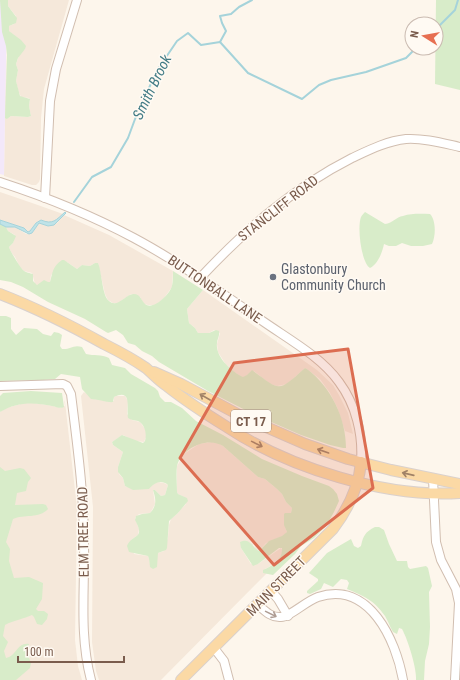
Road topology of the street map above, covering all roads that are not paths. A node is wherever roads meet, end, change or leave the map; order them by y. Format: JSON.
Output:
{"nodes":[{"id":1,"x":77,"y":0,"type":"edge"},
{"id":2,"x":460,"y":147,"type":"edge"},
{"id":3,"x":0,"y":182,"type":"edge"},
{"id":4,"x":45,"y":198,"type":"junction"},
{"id":5,"x":200,"y":278,"type":"junction"},
{"id":6,"x":0,"y":294,"type":"edge"},
{"id":7,"x":146,"y":369,"type":"junction"},
{"id":8,"x":0,"y":386,"type":"edge"},
{"id":9,"x":360,"y":462,"type":"junction"},
{"id":10,"x":434,"y":479,"type":"junction"},
{"id":11,"x":357,"y":482,"type":"junction"},
{"id":12,"x":460,"y":484,"type":"edge"},
{"id":13,"x":460,"y":493,"type":"edge"},
{"id":14,"x":434,"y":494,"type":"junction"},
{"id":15,"x":271,"y":591,"type":"junction"},
{"id":16,"x":257,"y":604,"type":"junction"},
{"id":17,"x":288,"y":616,"type":"junction"},
{"id":18,"x":214,"y":648,"type":"junction"},
{"id":19,"x":91,"y":680,"type":"edge"},
{"id":20,"x":181,"y":680,"type":"edge"},
{"id":21,"x":229,"y":680,"type":"edge"},
{"id":22,"x":403,"y":680,"type":"edge"},
{"id":23,"x":455,"y":680,"type":"edge"}],
"edges":[{"from":1,"to":4,"type":"street"},
{"from":2,"to":5,"type":"street","name":"STANCLIFF ROAD"},
{"from":3,"to":4,"type":"street","name":"BUTTONBALL LANE"},
{"from":4,"to":5,"type":"street","name":"BUTTONBALL LANE"},
{"from":5,"to":9,"type":"street","name":"BUTTONBALL LANE"},
{"from":6,"to":7,"type":"main road","number":"CT 17"},
{"from":9,"to":7,"type":"main road","number":"CT 17","one_way":true},
{"from":7,"to":11,"type":"main road","number":"CT 17","one_way":true},
{"from":8,"to":19,"type":"street","name":"ELM TREE ROAD"},
{"from":10,"to":9,"type":"main road","number":"CT 17","one_way":true},
{"from":9,"to":11,"type":"main road","name":"MAIN STREET"},
{"from":10,"to":12,"type":"main road","number":"CT 17"},
{"from":10,"to":14,"type":"street"},
{"from":11,"to":14,"type":"main road","number":"CT 17"},
{"from":11,"to":15,"type":"main road","name":"MAIN STREET"},
{"from":13,"to":14,"type":"main road","number":"CT 17"},
{"from":14,"to":23,"type":"street"},
{"from":15,"to":16,"type":"main road","name":"MAIN STREET"},
{"from":15,"to":17,"type":"street"},
{"from":16,"to":17,"type":"street","one_way":true},
{"from":16,"to":18,"type":"main road","name":"MAIN STREET"},
{"from":17,"to":22,"type":"street"},
{"from":18,"to":20,"type":"main road","name":"MAIN STREET"},
{"from":18,"to":21,"type":"street"}]}
